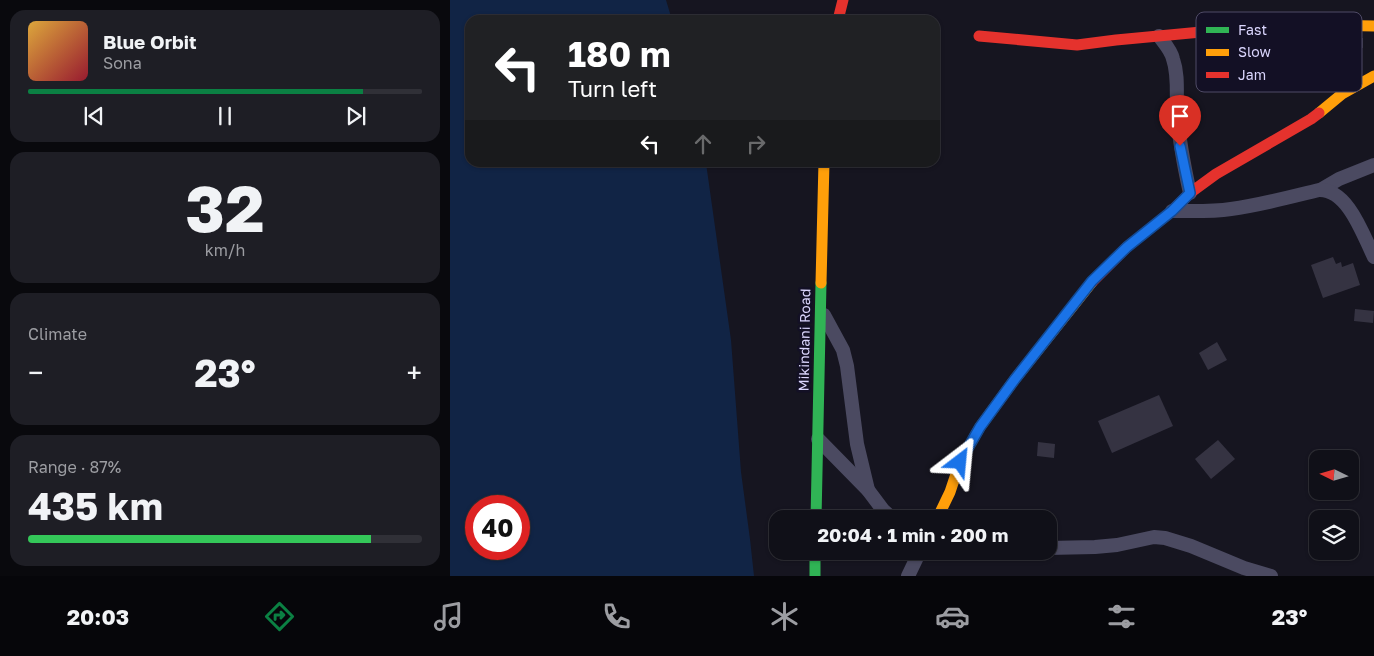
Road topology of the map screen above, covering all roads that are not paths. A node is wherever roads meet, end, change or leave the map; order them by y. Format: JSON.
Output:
{"nodes":[{"id":1,"x":842,"y":0,"type":"edge"},
{"id":2,"x":839,"y":15,"type":"edge"},
{"id":3,"x":1196,"y":33,"type":"edge"},
{"id":4,"x":979,"y":36,"type":"dead end"},
{"id":5,"x":1159,"y":36,"type":"junction"},
{"id":6,"x":1374,"y":76,"type":"edge"},
{"id":7,"x":1362,"y":83,"type":"edge"},
{"id":8,"x":1346,"y":92,"type":"edge"},
{"id":9,"x":1374,"y":165,"type":"edge"},
{"id":10,"x":824,"y":167,"type":"edge"},
{"id":11,"x":1322,"y":190,"type":"junction"},
{"id":12,"x":1190,"y":193,"type":"junction"},
{"id":13,"x":1172,"y":211,"type":"junction"},
{"id":14,"x":1374,"y":257,"type":"edge"},
{"id":15,"x":820,"y":308,"type":"junction"},
{"id":16,"x":818,"y":439,"type":"junction"},
{"id":17,"x":868,"y":490,"type":"junction"},
{"id":18,"x":816,"y":510,"type":"edge"},
{"id":19,"x":883,"y":510,"type":"edge"},
{"id":20,"x":941,"y":510,"type":"edge"},
{"id":21,"x":1057,"y":548,"type":"edge"},
{"id":22,"x":816,"y":560,"type":"edge"},
{"id":23,"x":916,"y":560,"type":"edge"},
{"id":24,"x":815,"y":576,"type":"edge"},
{"id":25,"x":908,"y":576,"type":"edge"},
{"id":26,"x":1271,"y":576,"type":"edge"}],
"edges":[{"from":1,"to":2,"type":"main road"},
{"from":3,"to":5,"type":"main road"},
{"from":4,"to":5,"type":"main road"},
{"from":5,"to":12,"type":"street"},
{"from":6,"to":7,"type":"main road"},
{"from":8,"to":12,"type":"main road"},
{"from":9,"to":11,"type":"street"},
{"from":10,"to":15,"type":"main road","name":"Mikindani Road"},
{"from":11,"to":13,"type":"street"},
{"from":11,"to":14,"type":"street"},
{"from":12,"to":13,"type":"main road"},
{"from":13,"to":20,"type":"main road"},
{"from":15,"to":16,"type":"main road","name":"Mikindani Road"},
{"from":15,"to":17,"type":"street"},
{"from":16,"to":17,"type":"street"},
{"from":16,"to":18,"type":"main road","name":"Mikindani Road"},
{"from":17,"to":19,"type":"street"},
{"from":21,"to":26,"type":"street"},
{"from":22,"to":24,"type":"main road"},
{"from":23,"to":25,"type":"street"}]}
